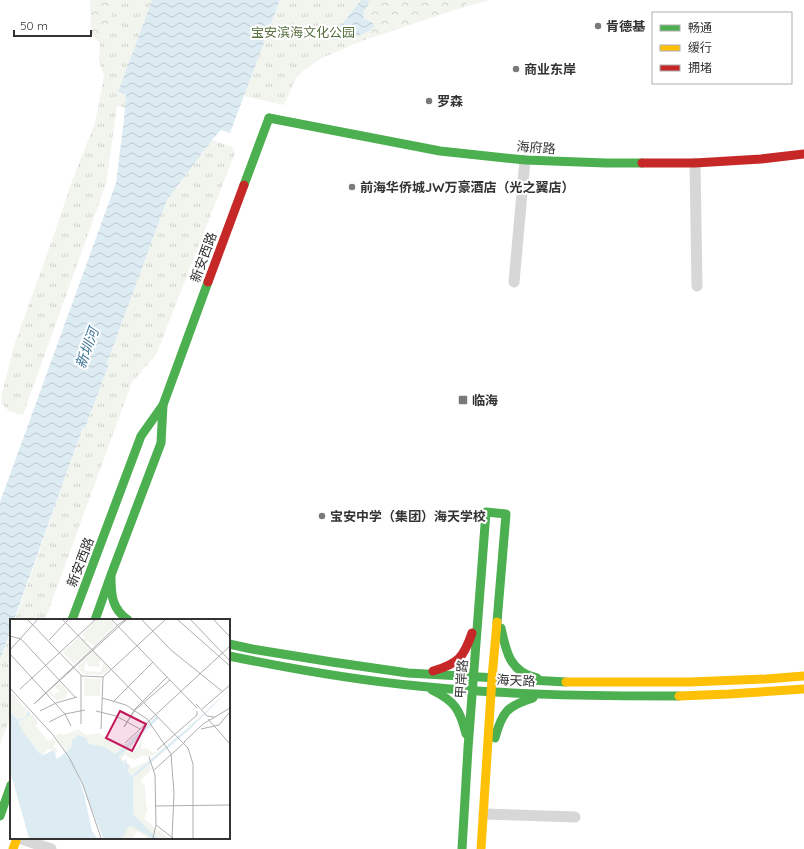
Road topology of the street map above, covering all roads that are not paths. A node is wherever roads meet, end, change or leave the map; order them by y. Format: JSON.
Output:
{"nodes":[{"id":1,"x":269,"y":118,"type":"joint"},
{"id":2,"x":804,"y":154,"type":"edge"},
{"id":3,"x":525,"y":160,"type":"junction"},
{"id":4,"x":695,"y":163,"type":"junction"},
{"id":5,"x":514,"y":282,"type":"dead end"},
{"id":6,"x":697,"y":286,"type":"dead end"},
{"id":7,"x":163,"y":405,"type":"junction"},
{"id":8,"x":142,"y":464,"type":"junction"},
{"id":9,"x":111,"y":575,"type":"junction"},
{"id":10,"x":498,"y":609,"type":"junction"},
{"id":11,"x":479,"y":610,"type":"junction"},
{"id":12,"x":72,"y":619,"type":"edge"},
{"id":13,"x":95,"y":619,"type":"edge"},
{"id":14,"x":127,"y":619,"type":"edge"},
{"id":15,"x":230,"y":644,"type":"edge"},
{"id":16,"x":230,"y":656,"type":"edge"},
{"id":17,"x":408,"y":673,"type":"junction"},
{"id":18,"x":804,"y":676,"type":"edge"},
{"id":19,"x":474,"y":677,"type":"junction"},
{"id":20,"x":492,"y":678,"type":"junction"},
{"id":21,"x":554,"y":682,"type":"junction"},
{"id":22,"x":423,"y":686,"type":"junction"},
{"id":23,"x":804,"y":689,"type":"edge"},
{"id":24,"x":473,"y":691,"type":"junction"},
{"id":25,"x":491,"y":692,"type":"junction"},
{"id":26,"x":559,"y":696,"type":"junction"},
{"id":27,"x":468,"y":748,"type":"junction"},
{"id":28,"x":486,"y":779,"type":"junction"},
{"id":29,"x":10,"y":788,"type":"edge"},
{"id":30,"x":484,"y":814,"type":"junction"},
{"id":31,"x":0,"y":816,"type":"edge"},
{"id":32,"x":575,"y":817,"type":"dead end"},
{"id":33,"x":18,"y":839,"type":"edge"},
{"id":34,"x":21,"y":839,"type":"edge"},
{"id":35,"x":13,"y":849,"type":"edge"},
{"id":36,"x":51,"y":849,"type":"edge"},
{"id":37,"x":462,"y":849,"type":"edge"},
{"id":38,"x":481,"y":849,"type":"edge"}],
"edges":[{"from":1,"to":3,"type":"main road","name":"海府路"},
{"from":1,"to":7,"type":"main road","name":"新安西路"},
{"from":2,"to":4,"type":"main road","name":"海府路"},
{"from":3,"to":4,"type":"main road","name":"海府路"},
{"from":3,"to":5,"type":"street"},
{"from":4,"to":6,"type":"street"},
{"from":7,"to":8,"type":"main road","name":"新安西路"},
{"from":7,"to":8,"type":"main road","name":"新安西路"},
{"from":8,"to":9,"type":"main road","name":"新安西路"},
{"from":8,"to":12,"type":"main road","name":"新安西路"},
{"from":9,"to":13,"type":"main road","name":"新安西路"},
{"from":9,"to":14,"type":"main road"},
{"from":10,"to":11,"type":"main road","name":"甲岸路"},
{"from":10,"to":20,"type":"main road"},
{"from":10,"to":21,"type":"main road"},
{"from":11,"to":17,"type":"main road"},
{"from":11,"to":19,"type":"main road","name":"甲岸路"},
{"from":15,"to":17,"type":"main road","name":"海天路"},
{"from":16,"to":22,"type":"main road","name":"海天路"},
{"from":17,"to":19,"type":"main road","name":"海天路"},
{"from":18,"to":21,"type":"main road","name":"海天路"},
{"from":19,"to":20,"type":"main road","name":"海天路"},
{"from":19,"to":24,"type":"main road","name":"甲岸路"},
{"from":20,"to":21,"type":"main road","name":"海天路"},
{"from":20,"to":25,"type":"main road"},
{"from":22,"to":24,"type":"main road","name":"海天路"},
{"from":22,"to":27,"type":"main road"},
{"from":23,"to":26,"type":"main road","name":"海天路"},
{"from":24,"to":25,"type":"main road","name":"海天路"},
{"from":24,"to":27,"type":"main road","name":"甲岸路"},
{"from":25,"to":26,"type":"main road","name":"海天路"},
{"from":25,"to":28,"type":"main road"},
{"from":26,"to":28,"type":"main road"},
{"from":27,"to":37,"type":"main road","name":"甲岸路"},
{"from":28,"to":30,"type":"main road"},
{"from":29,"to":31,"type":"main road"},
{"from":30,"to":32,"type":"street"},
{"from":30,"to":38,"type":"main road"},
{"from":33,"to":35,"type":"main road"},
{"from":34,"to":36,"type":"street"}]}
